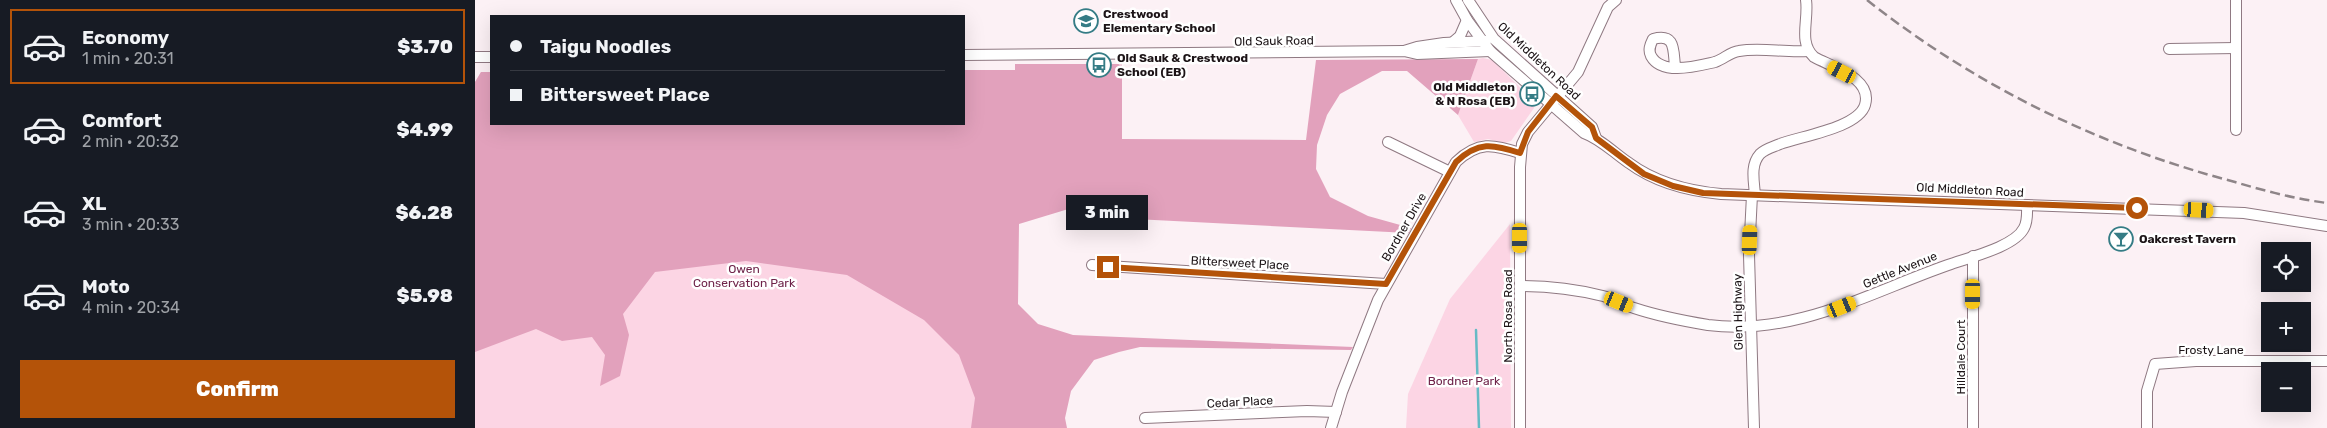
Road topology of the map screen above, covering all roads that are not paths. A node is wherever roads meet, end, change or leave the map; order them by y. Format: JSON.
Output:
{"nodes":[{"id":1,"x":1456,"y":0,"type":"edge"},
{"id":2,"x":1467,"y":0,"type":"edge"},
{"id":3,"x":1616,"y":0,"type":"edge"},
{"id":4,"x":1806,"y":0,"type":"edge"},
{"id":5,"x":2236,"y":0,"type":"edge"},
{"id":6,"x":1467,"y":20,"type":"junction"},
{"id":7,"x":1494,"y":39,"type":"junction"},
{"id":8,"x":1453,"y":42,"type":"junction"},
{"id":9,"x":1482,"y":42,"type":"junction"},
{"id":10,"x":2236,"y":48,"type":"junction"},
{"id":11,"x":2169,"y":49,"type":"dead end"},
{"id":12,"x":1404,"y":51,"type":"junction"},
{"id":13,"x":1491,"y":51,"type":"junction"},
{"id":14,"x":1808,"y":51,"type":"junction"},
{"id":15,"x":965,"y":55,"type":"edge"},
{"id":16,"x":475,"y":57,"type":"edge"},
{"id":17,"x":490,"y":57,"type":"edge"},
{"id":18,"x":1675,"y":66,"type":"dead end"},
{"id":19,"x":1552,"y":100,"type":"junction"},
{"id":20,"x":2237,"y":130,"type":"dead end"},
{"id":21,"x":1388,"y":142,"type":"dead end"},
{"id":22,"x":1520,"y":153,"type":"junction"},
{"id":23,"x":1450,"y":172,"type":"junction"},
{"id":24,"x":1753,"y":195,"type":"junction"},
{"id":25,"x":2027,"y":205,"type":"junction"},
{"id":26,"x":2327,"y":226,"type":"edge"},
{"id":27,"x":1973,"y":256,"type":"junction"},
{"id":28,"x":1092,"y":265,"type":"dead end"},
{"id":29,"x":1386,"y":284,"type":"junction"},
{"id":30,"x":1520,"y":286,"type":"junction"},
{"id":31,"x":1751,"y":326,"type":"junction"},
{"id":32,"x":2327,"y":361,"type":"edge"},
{"id":33,"x":1335,"y":412,"type":"junction"},
{"id":34,"x":1145,"y":418,"type":"dead end"},
{"id":35,"x":1331,"y":428,"type":"edge"},
{"id":36,"x":1520,"y":428,"type":"edge"},
{"id":37,"x":1754,"y":428,"type":"edge"},
{"id":38,"x":1973,"y":428,"type":"edge"},
{"id":39,"x":2147,"y":428,"type":"edge"}],
"edges":[{"from":1,"to":6,"type":"street","name":"Old Middleton Road"},
{"from":2,"to":7,"type":"street","name":"Old Middleton Road"},
{"from":3,"to":19,"type":"street","name":"North Rosa Road"},
{"from":4,"to":14,"type":"street"},
{"from":5,"to":10,"type":"street"},
{"from":6,"to":8,"type":"street"},
{"from":6,"to":9,"type":"street","name":"Old Middleton Road"},
{"from":7,"to":9,"type":"street","name":"Old Sauk Road"},
{"from":7,"to":13,"type":"street"},
{"from":7,"to":19,"type":"street","name":"Old Middleton Road"},
{"from":8,"to":9,"type":"street","name":"Old Sauk Road"},
{"from":8,"to":12,"type":"street","name":"Old Sauk Road"},
{"from":9,"to":13,"type":"street","name":"Old Middleton Road"},
{"from":10,"to":11,"type":"street"},
{"from":10,"to":20,"type":"street"},
{"from":12,"to":13,"type":"street","name":"Old Sauk Road"},
{"from":12,"to":15,"type":"street","name":"Old Sauk Road"},
{"from":13,"to":19,"type":"street","name":"Old Middleton Road"},
{"from":14,"to":18,"type":"street"},
{"from":14,"to":24,"type":"street","name":"Glen Highway"},
{"from":16,"to":17,"type":"street"},
{"from":19,"to":22,"type":"street","name":"North Rosa Road"},
{"from":19,"to":24,"type":"street","name":"Old Middleton Road"},
{"from":21,"to":23,"type":"street"},
{"from":22,"to":23,"type":"street","name":"Bordner Drive"},
{"from":22,"to":30,"type":"street","name":"North Rosa Road"},
{"from":23,"to":29,"type":"street","name":"Bordner Drive"},
{"from":24,"to":25,"type":"street","name":"Old Middleton Road"},
{"from":24,"to":31,"type":"street","name":"Glen Highway"},
{"from":25,"to":26,"type":"street","name":"Old Middleton Road"},
{"from":25,"to":27,"type":"street","name":"Gettle Avenue"},
{"from":27,"to":31,"type":"street","name":"Gettle Avenue"},
{"from":27,"to":38,"type":"street","name":"Hilldale Court"},
{"from":28,"to":29,"type":"street","name":"Bittersweet Place"},
{"from":29,"to":33,"type":"street","name":"Bordner Drive"},
{"from":30,"to":31,"type":"street","name":"Gettle Avenue"},
{"from":30,"to":36,"type":"street","name":"North Rosa Road"},
{"from":31,"to":37,"type":"street","name":"Glen Highway"},
{"from":32,"to":39,"type":"street","name":"Frosty Lane"},
{"from":33,"to":34,"type":"street","name":"Cedar Place"},
{"from":33,"to":35,"type":"street","name":"Bordner Drive"}]}
